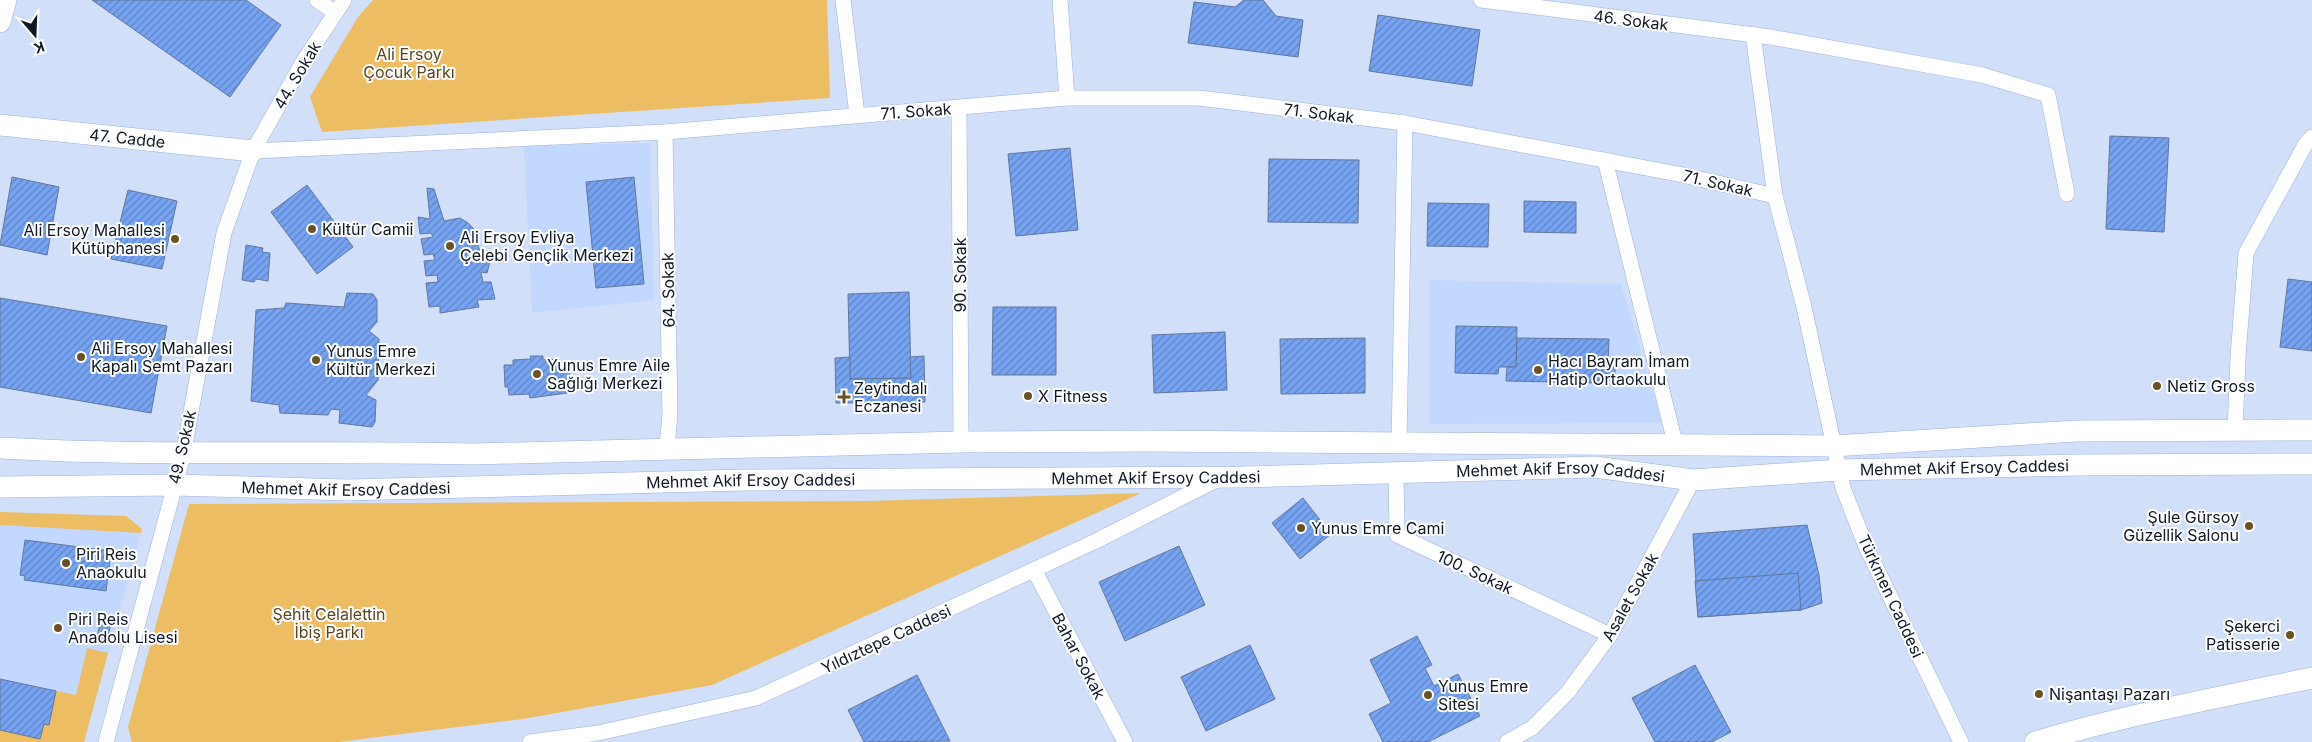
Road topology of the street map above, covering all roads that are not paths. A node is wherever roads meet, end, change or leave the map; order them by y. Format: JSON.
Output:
{"nodes":[{"id":1,"x":6,"y":0,"type":"edge"},
{"id":2,"x":317,"y":0,"type":"edge"},
{"id":3,"x":843,"y":0,"type":"edge"},
{"id":4,"x":1060,"y":0,"type":"edge"},
{"id":5,"x":1490,"y":1,"type":"edge"},
{"id":6,"x":340,"y":6,"type":"edge"},
{"id":7,"x":0,"y":22,"type":"edge"},
{"id":8,"x":1753,"y":34,"type":"junction"},
{"id":9,"x":1067,"y":98,"type":"junction"},
{"id":10,"x":959,"y":108,"type":"junction"},
{"id":11,"x":857,"y":115,"type":"junction"},
{"id":12,"x":1405,"y":124,"type":"junction"},
{"id":13,"x":0,"y":125,"type":"edge"},
{"id":14,"x":665,"y":132,"type":"junction"},
{"id":15,"x":2312,"y":137,"type":"edge"},
{"id":16,"x":253,"y":151,"type":"junction"},
{"id":17,"x":1604,"y":160,"type":"junction"},
{"id":18,"x":2067,"y":194,"type":"dead end"},
{"id":19,"x":1776,"y":196,"type":"junction"},
{"id":20,"x":2312,"y":430,"type":"edge"},
{"id":21,"x":2235,"y":431,"type":"junction"},
{"id":22,"x":961,"y":442,"type":"junction"},
{"id":23,"x":1399,"y":442,"type":"junction"},
{"id":24,"x":1675,"y":443,"type":"junction"},
{"id":25,"x":1834,"y":446,"type":"junction"},
{"id":26,"x":0,"y":448,"type":"edge"},
{"id":27,"x":668,"y":448,"type":"junction"},
{"id":28,"x":183,"y":454,"type":"junction"},
{"id":29,"x":2312,"y":464,"type":"edge"},
{"id":30,"x":1839,"y":470,"type":"junction"},
{"id":31,"x":1396,"y":472,"type":"junction"},
{"id":32,"x":1221,"y":478,"type":"junction"},
{"id":33,"x":1693,"y":480,"type":"junction"},
{"id":34,"x":174,"y":485,"type":"junction"},
{"id":35,"x":0,"y":487,"type":"edge"},
{"id":36,"x":1034,"y":570,"type":"junction"},
{"id":37,"x":1610,"y":635,"type":"junction"},
{"id":38,"x":2312,"y":678,"type":"edge"},
{"id":39,"x":2081,"y":736,"type":"edge"},
{"id":40,"x":106,"y":742,"type":"edge"},
{"id":41,"x":530,"y":742,"type":"edge"},
{"id":42,"x":1125,"y":742,"type":"edge"},
{"id":43,"x":1507,"y":742,"type":"edge"},
{"id":44,"x":1961,"y":742,"type":"edge"},
{"id":45,"x":2035,"y":742,"type":"edge"}],
"edges":[{"from":1,"to":7,"type":"main road"},
{"from":2,"to":6,"type":"street"},
{"from":3,"to":11,"type":"street"},
{"from":4,"to":9,"type":"street"},
{"from":5,"to":8,"type":"street","name":"46. Sokak"},
{"from":6,"to":16,"type":"street","name":"44. Sokak"},
{"from":8,"to":18,"type":"street","name":"46. Sokak"},
{"from":8,"to":19,"type":"street","name":"Türkmen Caddesi"},
{"from":9,"to":10,"type":"street","name":"71. Sokak"},
{"from":9,"to":12,"type":"street","name":"71. Sokak"},
{"from":10,"to":11,"type":"street","name":"71. Sokak"},
{"from":10,"to":22,"type":"street","name":"90. Sokak"},
{"from":11,"to":14,"type":"street","name":"71. Sokak"},
{"from":12,"to":17,"type":"street","name":"71. Sokak"},
{"from":12,"to":23,"type":"street"},
{"from":13,"to":16,"type":"main road","name":"47. Cadde"},
{"from":14,"to":16,"type":"street","name":"71. Sokak"},
{"from":14,"to":27,"type":"street","name":"64. Sokak"},
{"from":15,"to":21,"type":"street"},
{"from":16,"to":28,"type":"street","name":"49. Sokak"},
{"from":17,"to":19,"type":"street","name":"71. Sokak"},
{"from":17,"to":24,"type":"street"},
{"from":19,"to":25,"type":"street","name":"Türkmen Caddesi"},
{"from":20,"to":21,"type":"main road","name":"Mehmet Akif Ersoy Caddesi"},
{"from":21,"to":25,"type":"main road","name":"Mehmet Akif Ersoy Caddesi"},
{"from":22,"to":23,"type":"main road","name":"Mehmet Akif Ersoy Caddesi"},
{"from":22,"to":27,"type":"main road","name":"Mehmet Akif Ersoy Caddesi"},
{"from":23,"to":24,"type":"main road","name":"Mehmet Akif Ersoy Caddesi"},
{"from":24,"to":25,"type":"main road","name":"Mehmet Akif Ersoy Caddesi"},
{"from":25,"to":30,"type":"street","name":"Türkmen Caddesi"},
{"from":26,"to":28,"type":"main road","name":"Mehmet Akif Ersoy Caddesi"},
{"from":27,"to":28,"type":"main road","name":"Mehmet Akif Ersoy Caddesi"},
{"from":28,"to":34,"type":"street","name":"49. Sokak"},
{"from":29,"to":30,"type":"main road","name":"Mehmet Akif Ersoy Caddesi"},
{"from":30,"to":33,"type":"main road","name":"Mehmet Akif Ersoy Caddesi"},
{"from":30,"to":44,"type":"street","name":"Türkmen Caddesi"},
{"from":31,"to":32,"type":"main road","name":"Mehmet Akif Ersoy Caddesi"},
{"from":31,"to":33,"type":"main road","name":"Mehmet Akif Ersoy Caddesi"},
{"from":31,"to":37,"type":"street","name":"100. Sokak"},
{"from":32,"to":34,"type":"main road","name":"Mehmet Akif Ersoy Caddesi"},
{"from":32,"to":36,"type":"street","name":"Yıldıztepe Caddesi"},
{"from":33,"to":37,"type":"street","name":"Asalet Sokak"},
{"from":34,"to":35,"type":"main road","name":"Mehmet Akif Ersoy Caddesi"},
{"from":34,"to":40,"type":"street","name":"49. Sokak"},
{"from":36,"to":41,"type":"street","name":"Yıldıztepe Caddesi"},
{"from":36,"to":42,"type":"street","name":"Bahar Sokak"},
{"from":37,"to":43,"type":"street","name":"Asalet Sokak"},
{"from":38,"to":39,"type":"main road"},
{"from":39,"to":45,"type":"main road"}]}
